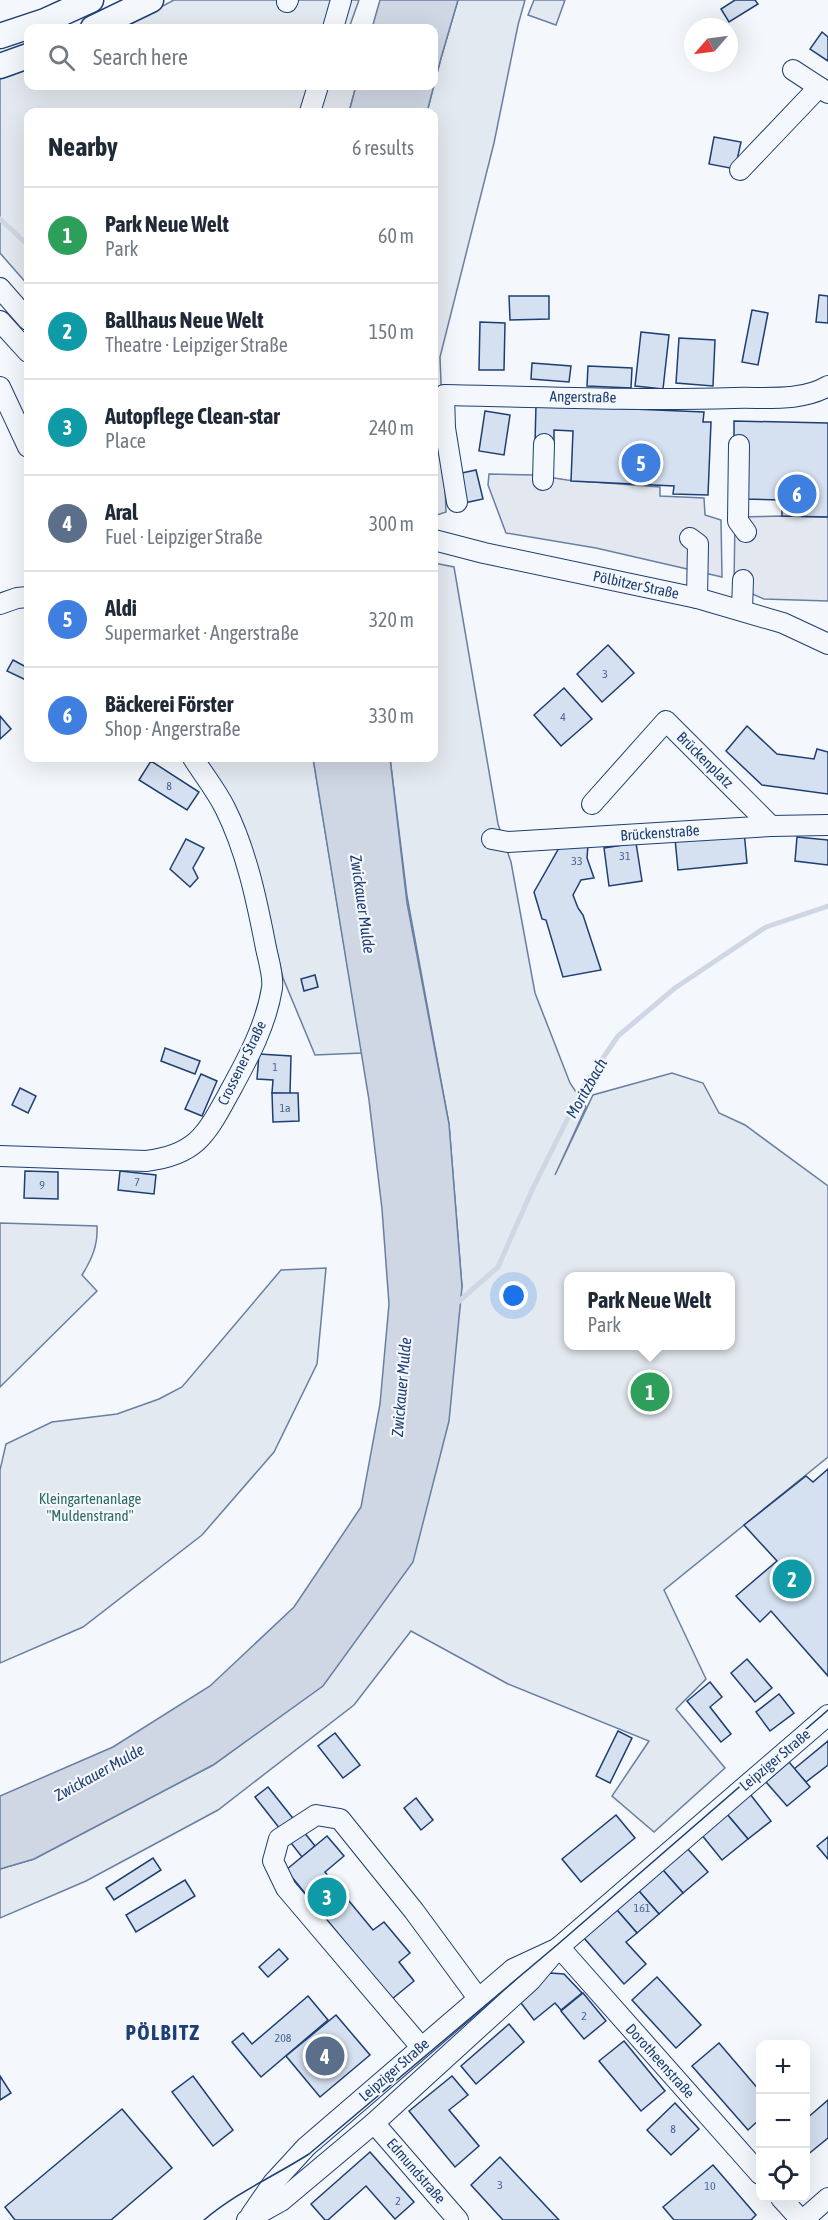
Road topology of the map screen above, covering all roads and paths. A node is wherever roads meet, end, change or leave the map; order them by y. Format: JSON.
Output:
{"nodes":[{"id":1,"x":91,"y":0,"type":"edge"},
{"id":2,"x":151,"y":0,"type":"edge"},
{"id":3,"x":341,"y":0,"type":"edge"},
{"id":4,"x":36,"y":24,"type":"edge"},
{"id":5,"x":101,"y":24,"type":"edge"},
{"id":6,"x":334,"y":24,"type":"edge"},
{"id":7,"x":24,"y":28,"type":"edge"},
{"id":8,"x":0,"y":36,"type":"edge"},
{"id":9,"x":24,"y":57,"type":"edge"},
{"id":10,"x":0,"y":66,"type":"edge"},
{"id":11,"x":793,"y":70,"type":"dead end"},
{"id":12,"x":317,"y":90,"type":"edge"},
{"id":13,"x":824,"y":90,"type":"edge"},
{"id":14,"x":311,"y":108,"type":"edge"},
{"id":15,"x":740,"y":170,"type":"dead end"},
{"id":16,"x":0,"y":288,"type":"edge"},
{"id":17,"x":24,"y":315,"type":"edge"},
{"id":18,"x":0,"y":321,"type":"edge"},
{"id":19,"x":24,"y":348,"type":"edge"},
{"id":20,"x":828,"y":386,"type":"edge"},
{"id":21,"x":0,"y":387,"type":"edge"},
{"id":22,"x":24,"y":438,"type":"edge"},
{"id":23,"x":544,"y":444,"type":"dead end"},
{"id":24,"x":738,"y":445,"type":"dead end"},
{"id":25,"x":543,"y":480,"type":"dead end"},
{"id":26,"x":457,"y":502,"type":"dead end"},
{"id":27,"x":746,"y":532,"type":"dead end"},
{"id":28,"x":690,"y":538,"type":"dead end"},
{"id":29,"x":438,"y":542,"type":"edge"},
{"id":30,"x":743,"y":580,"type":"dead end"},
{"id":31,"x":24,"y":597,"type":"edge"},
{"id":32,"x":697,"y":598,"type":"junction"},
{"id":33,"x":0,"y":604,"type":"edge"},
{"id":34,"x":742,"y":610,"type":"junction"},
{"id":35,"x":828,"y":644,"type":"edge"},
{"id":36,"x":196,"y":762,"type":"edge"},
{"id":37,"x":592,"y":804,"type":"dead end"},
{"id":38,"x":828,"y":825,"type":"edge"},
{"id":39,"x":771,"y":826,"type":"junction"},
{"id":40,"x":492,"y":839,"type":"dead end"},
{"id":41,"x":0,"y":1156,"type":"edge"},
{"id":42,"x":828,"y":1715,"type":"edge"},
{"id":43,"x":559,"y":1947,"type":"junction"},
{"id":44,"x":478,"y":1998,"type":"junction"},
{"id":45,"x":421,"y":2047,"type":"junction"},
{"id":46,"x":374,"y":2123,"type":"junction"},
{"id":47,"x":756,"y":2169,"type":"edge"},
{"id":48,"x":828,"y":2198,"type":"edge"},
{"id":49,"x":785,"y":2202,"type":"edge"},
{"id":50,"x":249,"y":2219,"type":"edge"},
{"id":51,"x":458,"y":2220,"type":"edge"},
{"id":52,"x":802,"y":2220,"type":"edge"}],
"edges":[{"from":1,"to":4,"type":"main road"},
{"from":2,"to":5,"type":"main road"},
{"from":3,"to":6,"type":"street"},
{"from":7,"to":8,"type":"main road"},
{"from":9,"to":10,"type":"main road"},
{"from":11,"to":13,"type":"street"},
{"from":12,"to":14,"type":"street"},
{"from":13,"to":15,"type":"street"},
{"from":16,"to":17,"type":"street"},
{"from":18,"to":19,"type":"street"},
{"from":20,"to":26,"type":"street","name":"Angerstraße"},
{"from":21,"to":22,"type":"street"},
{"from":23,"to":25,"type":"street"},
{"from":24,"to":27,"type":"street"},
{"from":28,"to":32,"type":"street"},
{"from":29,"to":32,"type":"street","name":"Pölbitzer Straße"},
{"from":30,"to":34,"type":"street"},
{"from":31,"to":33,"type":"street"},
{"from":32,"to":34,"type":"street","name":"Pölbitzer Straße"},
{"from":34,"to":35,"type":"street","name":"Pölbitzer Straße"},
{"from":36,"to":41,"type":"street","name":"Crossener Straße"},
{"from":37,"to":39,"type":"street","name":"Brückenplatz"},
{"from":38,"to":39,"type":"street","name":"Brückenstraße"},
{"from":39,"to":40,"type":"street","name":"Brückenstraße"},
{"from":42,"to":43,"type":"street","name":"Leipziger Straße"},
{"from":43,"to":44,"type":"street","name":"Leipziger Straße"},
{"from":43,"to":46,"type":"street","name":"Leipziger Straße"},
{"from":43,"to":47,"type":"street","name":"Dorotheenstraße"},
{"from":44,"to":45,"type":"street","name":"Leipziger Straße"},
{"from":44,"to":45,"type":"street"},
{"from":45,"to":50,"type":"street","name":"Leipziger Straße"},
{"from":46,"to":50,"type":"street","name":"Leipziger Straße"},
{"from":46,"to":51,"type":"street","name":"Edmundstraße"},
{"from":48,"to":52,"type":"street"},
{"from":49,"to":52,"type":"street"}]}
